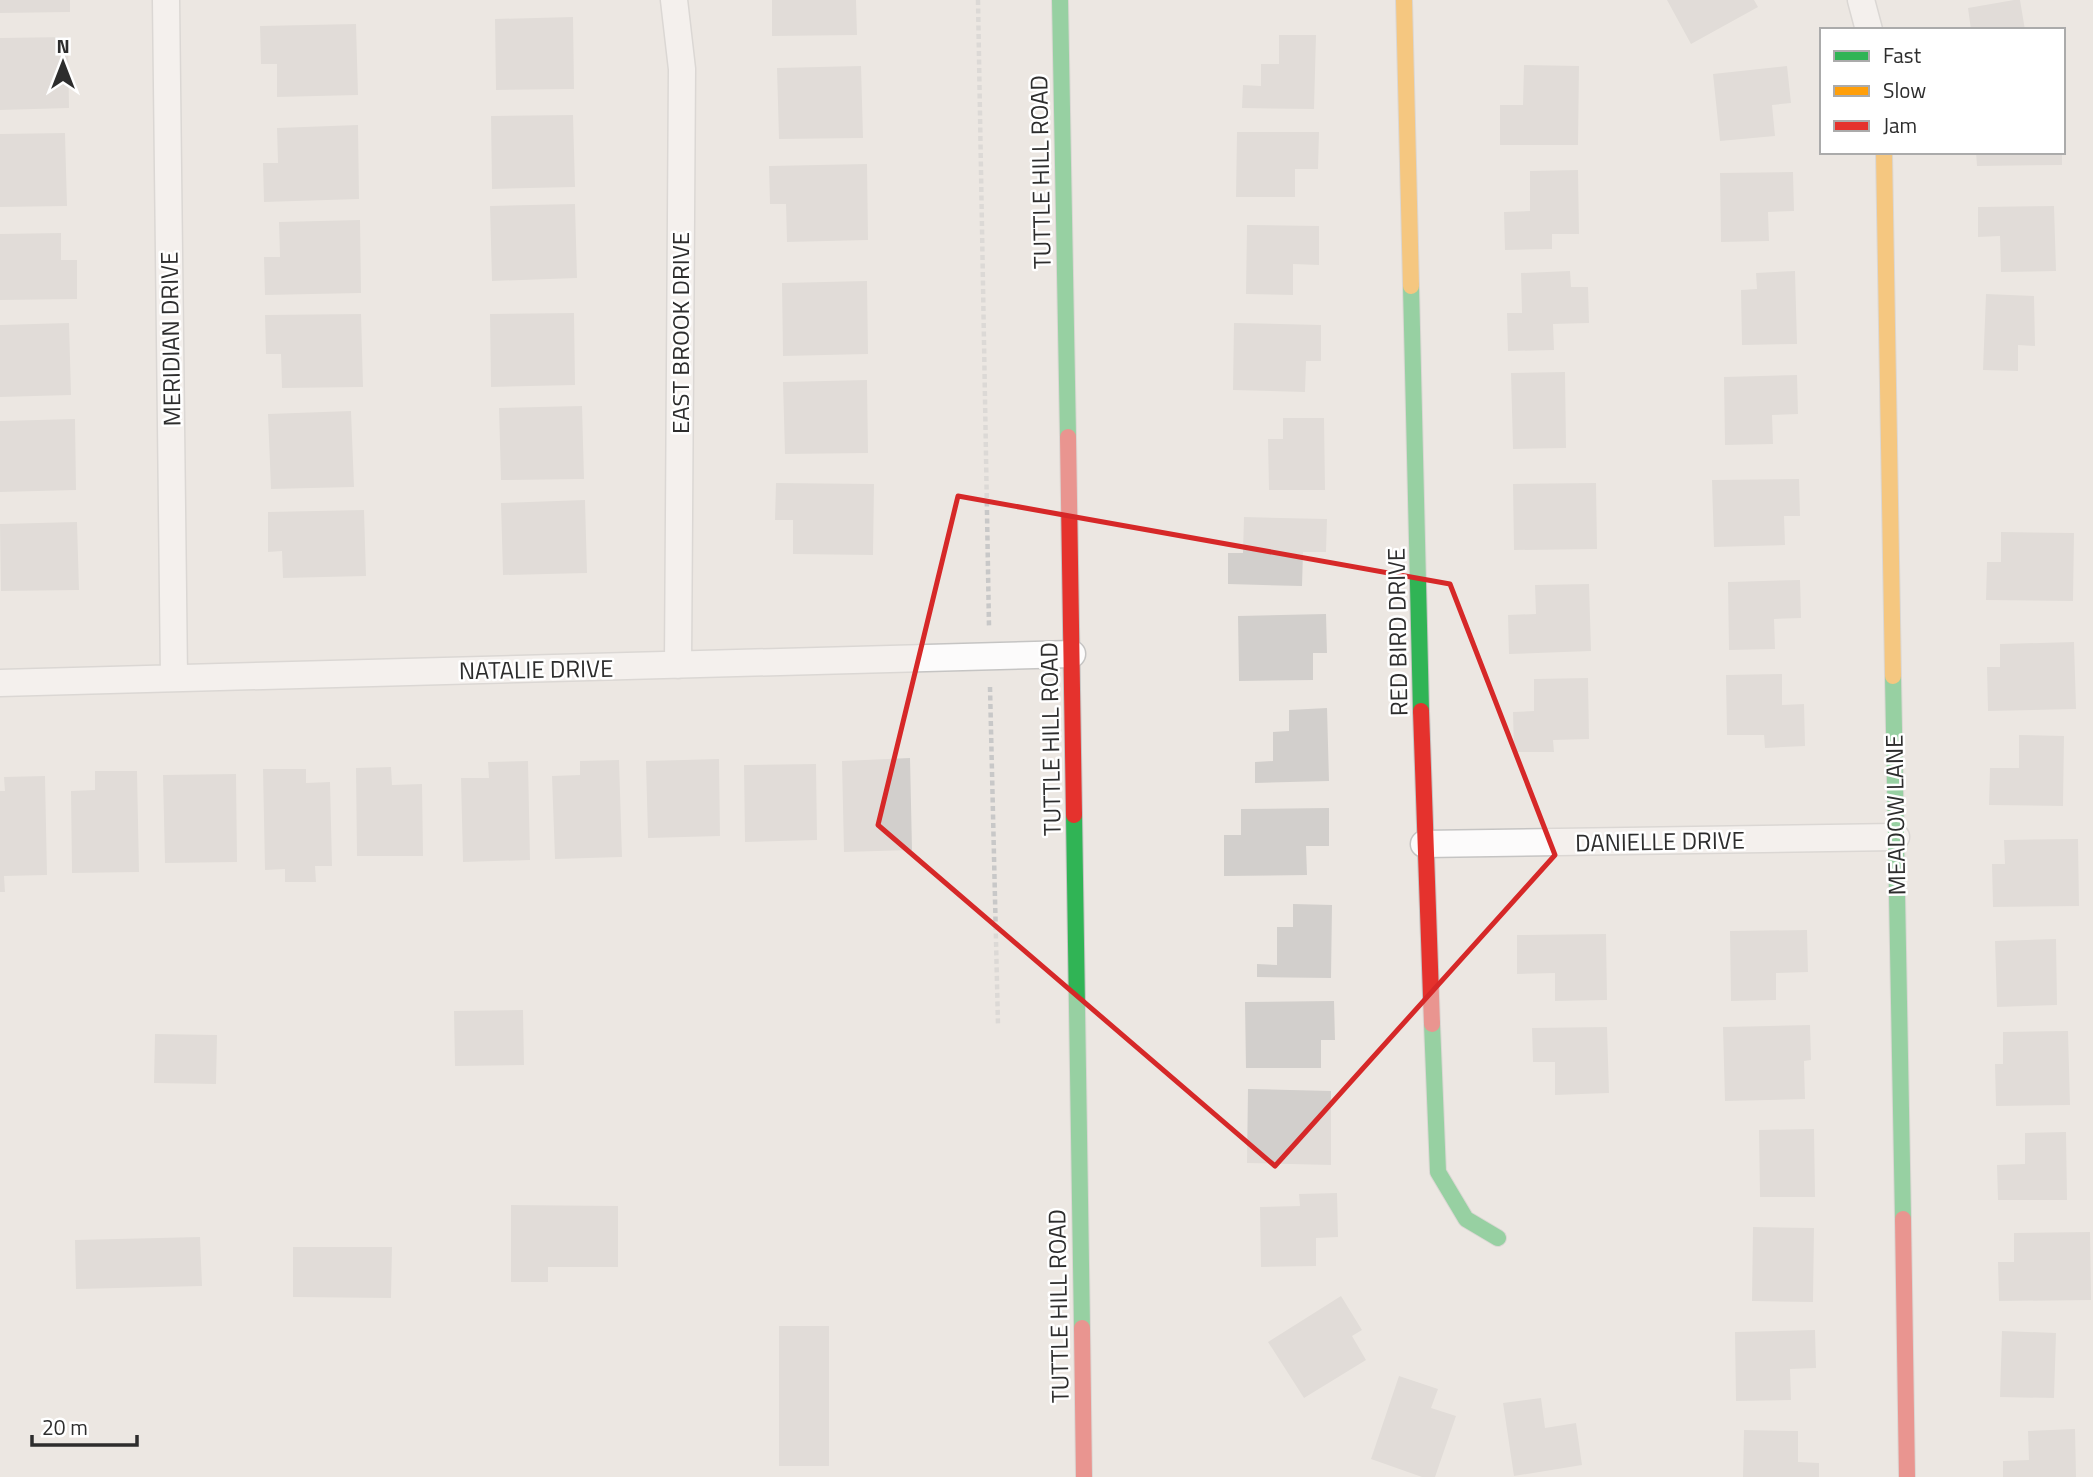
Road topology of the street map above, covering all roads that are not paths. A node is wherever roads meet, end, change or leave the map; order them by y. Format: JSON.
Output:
{"nodes":[{"id":1,"x":166,"y":0,"type":"edge"},
{"id":2,"x":674,"y":0,"type":"edge"},
{"id":3,"x":1060,"y":0,"type":"edge"},
{"id":4,"x":1404,"y":0,"type":"edge"},
{"id":5,"x":1861,"y":0,"type":"edge"},
{"id":6,"x":1868,"y":28,"type":"edge"},
{"id":7,"x":1884,"y":154,"type":"edge"},
{"id":8,"x":1072,"y":654,"type":"junction"},
{"id":9,"x":678,"y":666,"type":"junction"},
{"id":10,"x":174,"y":678,"type":"junction"},
{"id":11,"x":0,"y":683,"type":"edge"},
{"id":12,"x":1896,"y":837,"type":"junction"},
{"id":13,"x":1424,"y":844,"type":"junction"},
{"id":14,"x":1498,"y":1238,"type":"dead end"},
{"id":15,"x":1083,"y":1477,"type":"edge"},
{"id":16,"x":1907,"y":1477,"type":"edge"}],
"edges":[{"from":1,"to":10,"type":"street","name":"MERIDIAN DRIVE"},
{"from":2,"to":9,"type":"street","name":"EAST BROOK DRIVE"},
{"from":3,"to":8,"type":"street","name":"TUTTLE HILL ROAD"},
{"from":4,"to":13,"type":"street","name":"RED BIRD DRIVE"},
{"from":5,"to":6,"type":"street"},
{"from":7,"to":12,"type":"street","name":"MEADOW LANE"},
{"from":8,"to":9,"type":"street","name":"NATALIE DRIVE"},
{"from":8,"to":15,"type":"street","name":"TUTTLE HILL ROAD"},
{"from":9,"to":10,"type":"street","name":"NATALIE DRIVE"},
{"from":10,"to":11,"type":"street","name":"NATALIE DRIVE"},
{"from":12,"to":13,"type":"street","name":"DANIELLE DRIVE"},
{"from":12,"to":16,"type":"street","name":"MEADOW LANE"},
{"from":13,"to":14,"type":"street","name":"RED BIRD DRIVE"}]}
